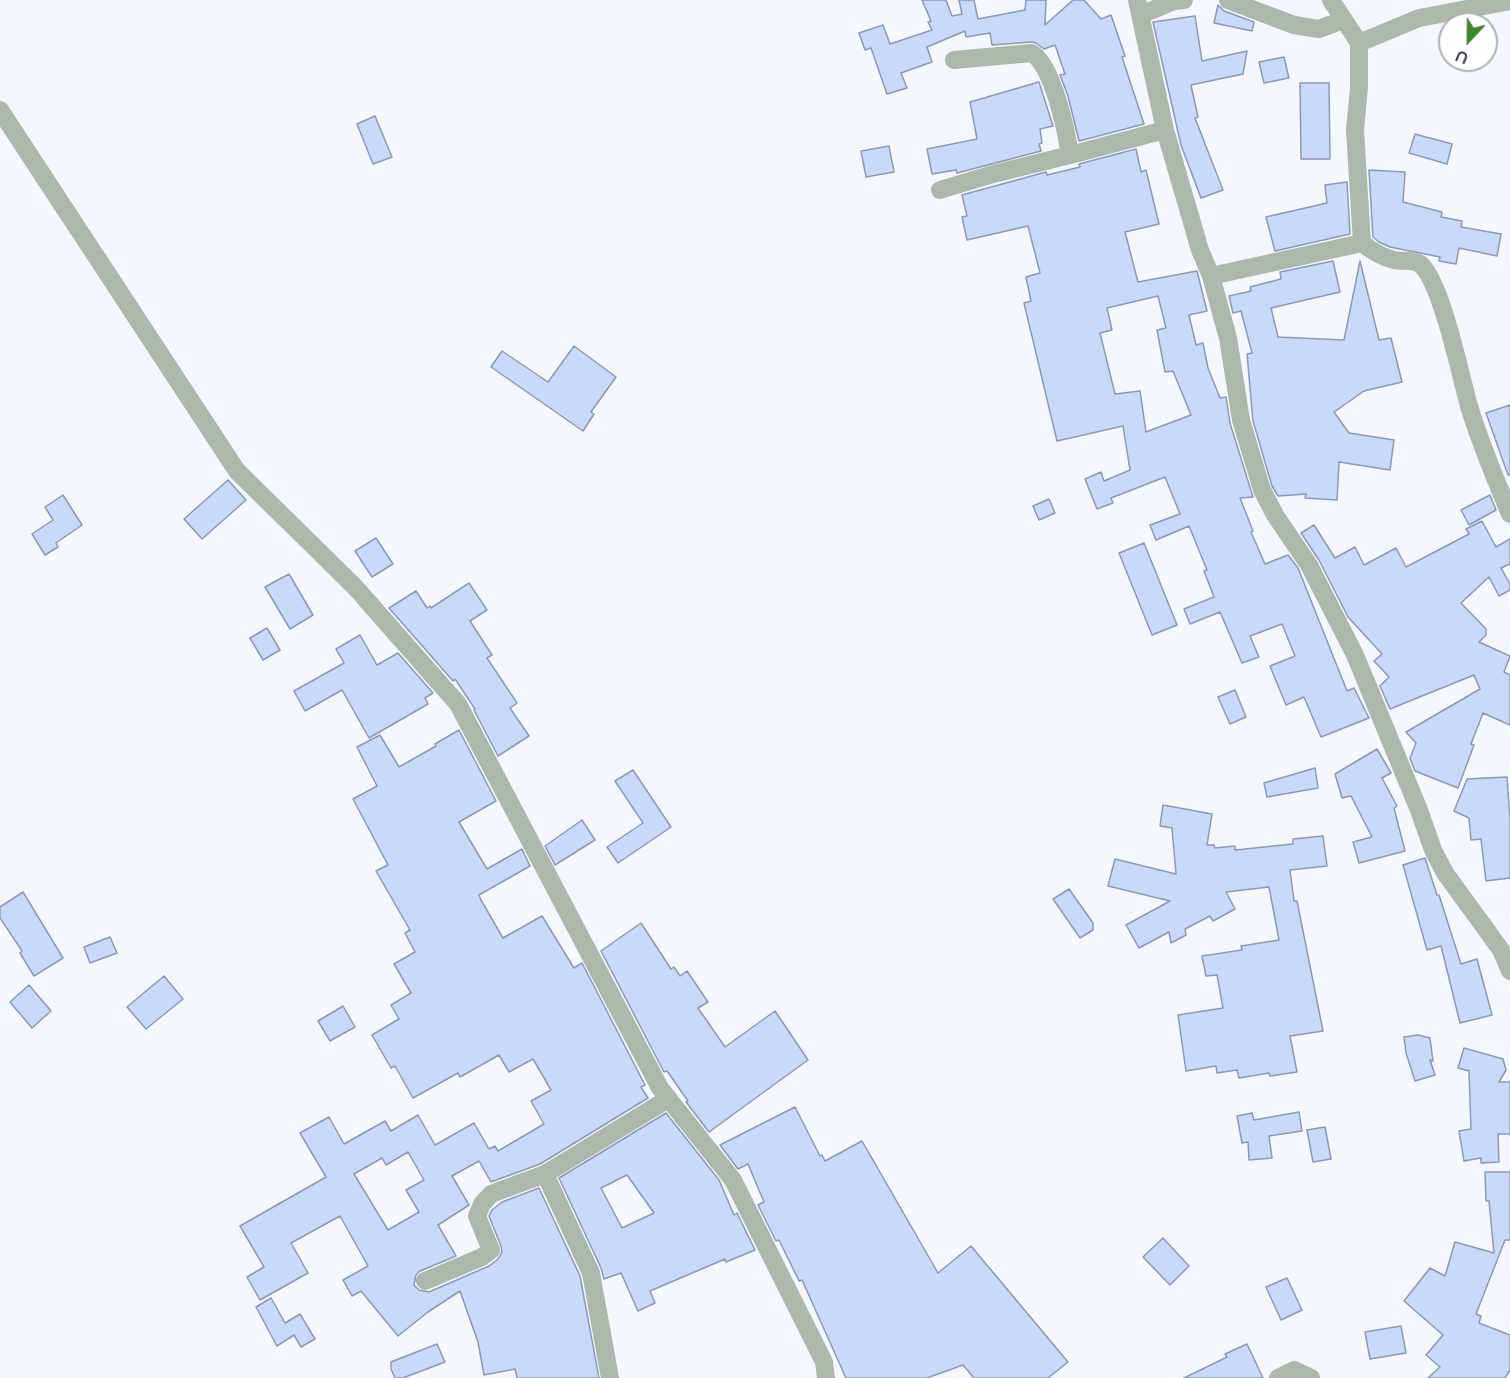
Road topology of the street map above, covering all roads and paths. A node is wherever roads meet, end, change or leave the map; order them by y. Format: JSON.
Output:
{"nodes":[{"id":1,"x":1184,"y":0,"type":"edge"},
{"id":2,"x":1228,"y":0,"type":"edge"},
{"id":3,"x":1331,"y":0,"type":"edge"},
{"id":4,"x":1510,"y":1,"type":"edge"},
{"id":5,"x":1139,"y":7,"type":"edge"},
{"id":6,"x":1343,"y":20,"type":"junction"},
{"id":7,"x":1359,"y":43,"type":"junction"},
{"id":8,"x":954,"y":60,"type":"dead end"},
{"id":9,"x":0,"y":110,"type":"edge"},
{"id":10,"x":1165,"y":130,"type":"junction"},
{"id":11,"x":1070,"y":155,"type":"junction"},
{"id":12,"x":940,"y":190,"type":"dead end"},
{"id":13,"x":1362,"y":243,"type":"junction"},
{"id":14,"x":1211,"y":276,"type":"junction"},
{"id":15,"x":1510,"y":514,"type":"edge"},
{"id":16,"x":1510,"y":971,"type":"edge"},
{"id":17,"x":668,"y":1099,"type":"junction"},
{"id":18,"x":544,"y":1174,"type":"junction"},
{"id":19,"x":425,"y":1281,"type":"dead end"},
{"id":20,"x":610,"y":1378,"type":"edge"},
{"id":21,"x":825,"y":1378,"type":"edge"},
{"id":22,"x":1277,"y":1378,"type":"edge"},
{"id":23,"x":1311,"y":1378,"type":"edge"}],
"edges":[{"from":1,"to":5,"type":"street"},
{"from":2,"to":6,"type":"street"},
{"from":3,"to":6,"type":"street"},
{"from":4,"to":7,"type":"street"},
{"from":5,"to":10,"type":"street"},
{"from":6,"to":7,"type":"street"},
{"from":7,"to":13,"type":"street"},
{"from":8,"to":11,"type":"street"},
{"from":9,"to":17,"type":"street"},
{"from":10,"to":11,"type":"street"},
{"from":10,"to":14,"type":"street"},
{"from":11,"to":12,"type":"street"},
{"from":13,"to":14,"type":"street"},
{"from":13,"to":15,"type":"street"},
{"from":14,"to":16,"type":"street"},
{"from":17,"to":18,"type":"street"},
{"from":17,"to":21,"type":"street"},
{"from":18,"to":19,"type":"street"},
{"from":18,"to":20,"type":"street"},
{"from":22,"to":23,"type":"street"}]}
